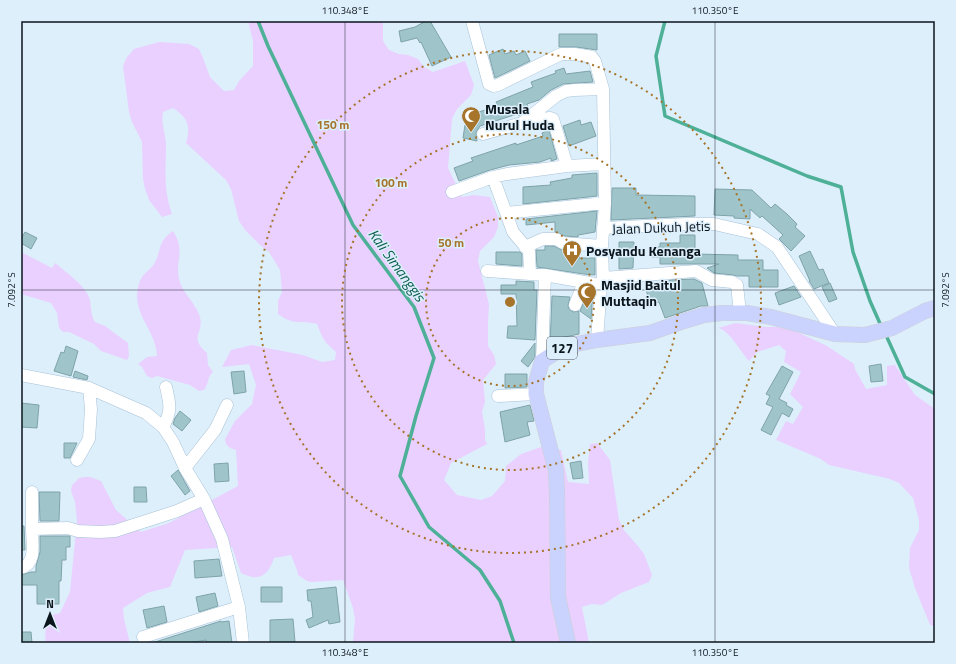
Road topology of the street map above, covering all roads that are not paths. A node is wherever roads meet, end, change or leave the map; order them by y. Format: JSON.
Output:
{"nodes":[{"id":1,"x":472,"y":21,"type":"edge"},
{"id":2,"x":603,"y":89,"type":"junction"},
{"id":3,"x":522,"y":122,"type":"junction"},
{"id":4,"x":483,"y":134,"type":"dead end"},
{"id":5,"x":604,"y":164,"type":"junction"},
{"id":6,"x":567,"y":166,"type":"junction"},
{"id":7,"x":493,"y":177,"type":"junction"},
{"id":8,"x":452,"y":192,"type":"dead end"},
{"id":9,"x":606,"y":203,"type":"junction"},
{"id":10,"x":506,"y":213,"type":"junction"},
{"id":11,"x":603,"y":228,"type":"junction"},
{"id":12,"x":525,"y":246,"type":"junction"},
{"id":13,"x":602,"y":246,"type":"junction"},
{"id":14,"x":487,"y":271,"type":"dead end"},
{"id":15,"x":530,"y":273,"type":"junction"},
{"id":16,"x":545,"y":275,"type":"junction"},
{"id":17,"x":584,"y":282,"type":"junction"},
{"id":18,"x":602,"y":282,"type":"junction"},
{"id":19,"x":576,"y":306,"type":"dead end"},
{"id":20,"x":935,"y":308,"type":"edge"},
{"id":21,"x":740,"y":313,"type":"junction"},
{"id":22,"x":835,"y":334,"type":"junction"},
{"id":23,"x":597,"y":340,"type":"junction"},
{"id":24,"x":542,"y":361,"type":"junction"},
{"id":25,"x":21,"y":375,"type":"edge"},
{"id":26,"x":166,"y":387,"type":"dead end"},
{"id":27,"x":89,"y":388,"type":"junction"},
{"id":28,"x":536,"y":394,"type":"junction"},
{"id":29,"x":498,"y":396,"type":"dead end"},
{"id":30,"x":227,"y":405,"type":"dead end"},
{"id":31,"x":163,"y":427,"type":"junction"},
{"id":32,"x":77,"y":460,"type":"dead end"},
{"id":33,"x":185,"y":468,"type":"junction"},
{"id":34,"x":32,"y":492,"type":"dead end"},
{"id":35,"x":204,"y":499,"type":"junction"},
{"id":36,"x":32,"y":529,"type":"junction"},
{"id":37,"x":21,"y":568,"type":"edge"},
{"id":38,"x":239,"y":607,"type":"junction"},
{"id":39,"x":143,"y":636,"type":"dead end"},
{"id":40,"x":243,"y":643,"type":"edge"},
{"id":41,"x":568,"y":643,"type":"edge"}],
"edges":[{"from":1,"to":2,"type":"street","name":"Jalan Dukuh Jetis"},
{"from":2,"to":3,"type":"street"},
{"from":2,"to":5,"type":"street","name":"Jalan Dukuh Jetis"},
{"from":3,"to":4,"type":"street"},
{"from":3,"to":6,"type":"street"},
{"from":5,"to":6,"type":"street"},
{"from":5,"to":9,"type":"street","name":"Jalan Dukuh Jetis"},
{"from":6,"to":7,"type":"street"},
{"from":7,"to":8,"type":"street"},
{"from":7,"to":10,"type":"street"},
{"from":9,"to":10,"type":"street","name":"Jalan Dukuh Jetis"},
{"from":9,"to":11,"type":"street","name":"Jalan Dukuh Jetis"},
{"from":10,"to":12,"type":"street"},
{"from":11,"to":13,"type":"street","name":"Jalan Dukuh Jetis"},
{"from":11,"to":22,"type":"street","name":"Jalan Dukuh Jetis"},
{"from":12,"to":13,"type":"street"},
{"from":12,"to":15,"type":"street"},
{"from":13,"to":18,"type":"street","name":"Jalan Dukuh Jetis"},
{"from":14,"to":15,"type":"street"},
{"from":15,"to":16,"type":"street"},
{"from":16,"to":17,"type":"street"},
{"from":16,"to":24,"type":"street"},
{"from":17,"to":18,"type":"street"},
{"from":17,"to":19,"type":"street"},
{"from":18,"to":21,"type":"street"},
{"from":18,"to":23,"type":"street","name":"Jalan Dukuh Jetis"},
{"from":20,"to":22,"type":"main road","number":"127"},
{"from":21,"to":22,"type":"main road","number":"127"},
{"from":21,"to":23,"type":"main road","number":"127"},
{"from":23,"to":24,"type":"main road","number":"127"},
{"from":24,"to":28,"type":"main road","number":"127"},
{"from":25,"to":27,"type":"street"},
{"from":26,"to":31,"type":"street"},
{"from":27,"to":31,"type":"street"},
{"from":27,"to":32,"type":"street"},
{"from":28,"to":29,"type":"street"},
{"from":28,"to":41,"type":"main road","number":"127"},
{"from":30,"to":33,"type":"street"},
{"from":31,"to":33,"type":"street"},
{"from":33,"to":35,"type":"street"},
{"from":34,"to":36,"type":"street"},
{"from":35,"to":36,"type":"street"},
{"from":35,"to":38,"type":"street"},
{"from":36,"to":37,"type":"street"},
{"from":38,"to":39,"type":"street"},
{"from":38,"to":40,"type":"street"}]}
